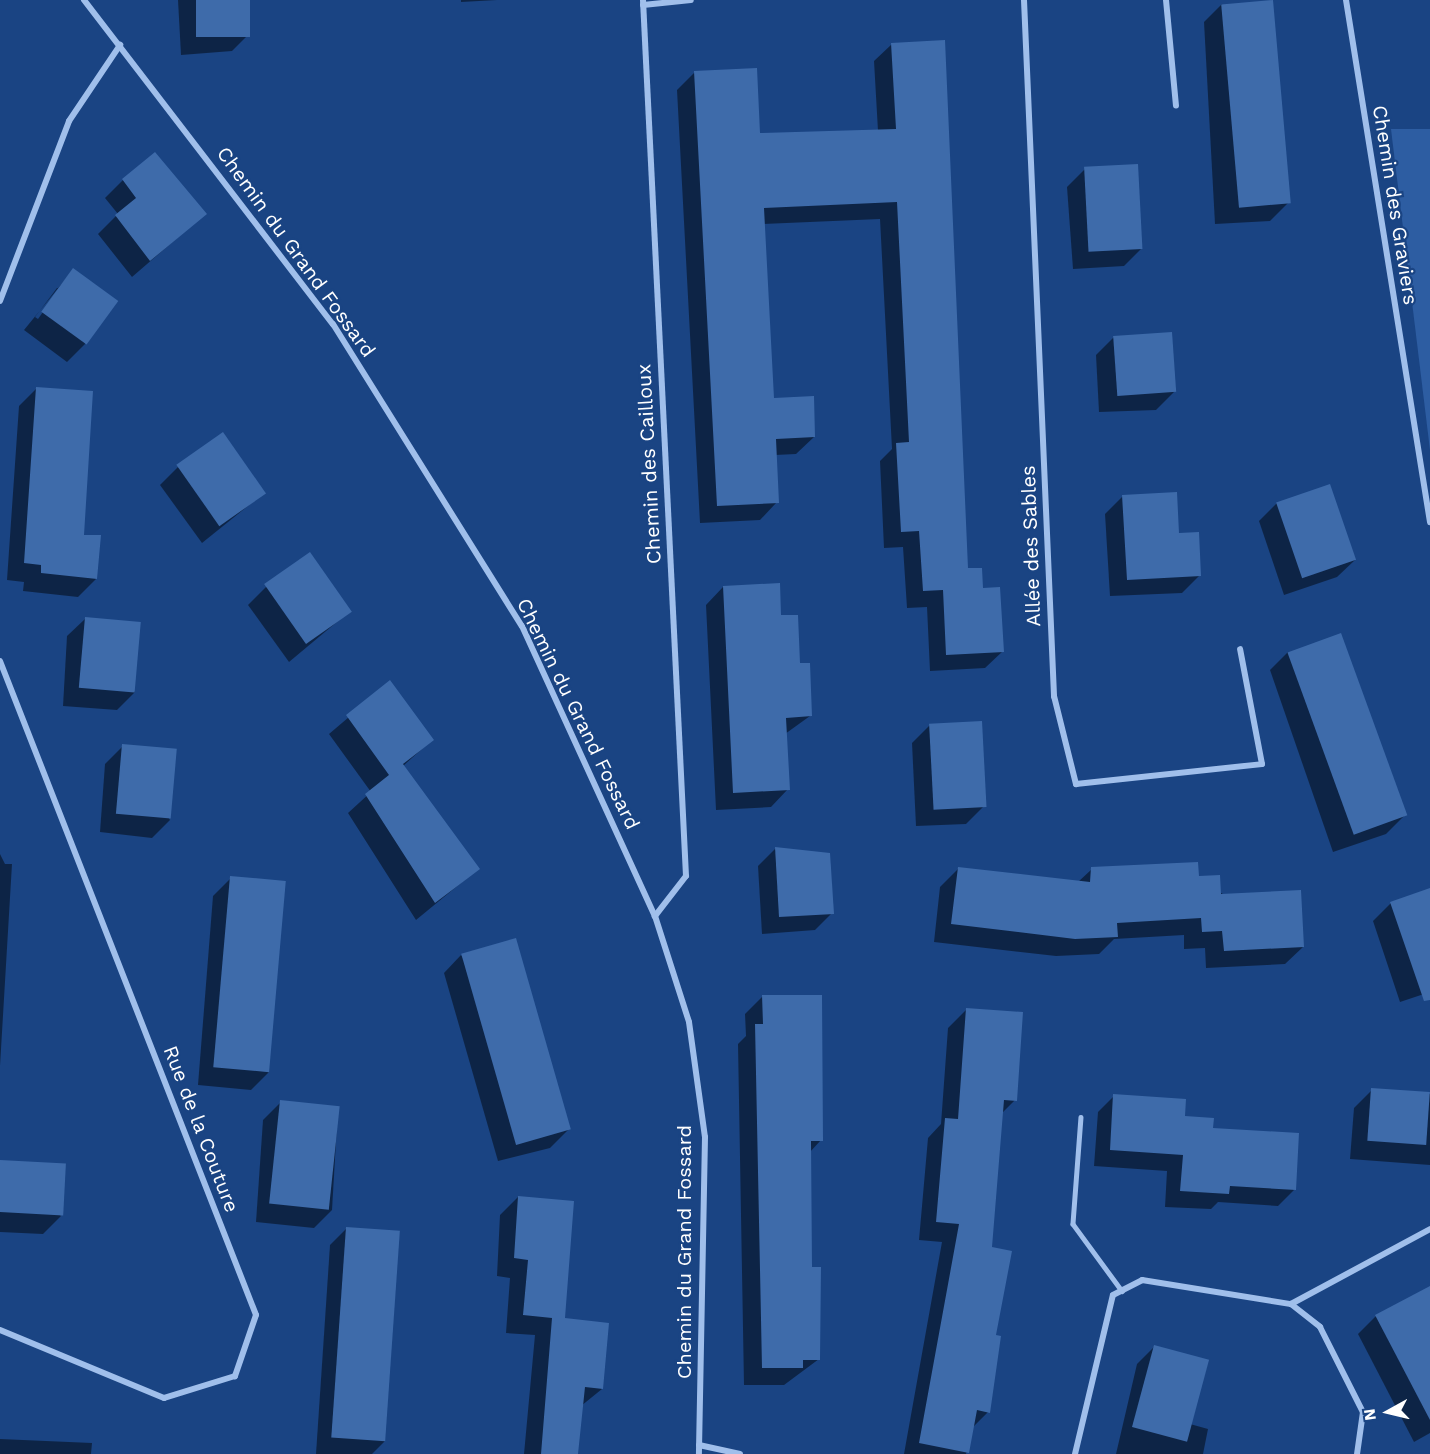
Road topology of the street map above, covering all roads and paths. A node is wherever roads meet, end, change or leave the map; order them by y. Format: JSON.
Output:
{"nodes":[{"id":1,"x":84,"y":0,"type":"edge"},
{"id":2,"x":691,"y":0,"type":"edge"},
{"id":3,"x":1024,"y":0,"type":"edge"},
{"id":4,"x":1166,"y":0,"type":"edge"},
{"id":5,"x":1346,"y":0,"type":"edge"},
{"id":6,"x":643,"y":3,"type":"edge"},
{"id":7,"x":120,"y":45,"type":"junction"},
{"id":8,"x":1176,"y":106,"type":"dead end"},
{"id":9,"x":0,"y":301,"type":"edge"},
{"id":10,"x":1430,"y":522,"type":"edge"},
{"id":11,"x":1240,"y":649,"type":"dead end"},
{"id":12,"x":0,"y":661,"type":"edge"},
{"id":13,"x":655,"y":916,"type":"junction"},
{"id":14,"x":1081,"y":1117,"type":"dead end"},
{"id":15,"x":1430,"y":1230,"type":"edge"},
{"id":16,"x":1122,"y":1291,"type":"junction"},
{"id":17,"x":1291,"y":1304,"type":"junction"},
{"id":18,"x":0,"y":1330,"type":"edge"},
{"id":19,"x":699,"y":1446,"type":"junction"},
{"id":20,"x":699,"y":1454,"type":"edge"},
{"id":21,"x":740,"y":1454,"type":"edge"},
{"id":22,"x":1075,"y":1454,"type":"edge"},
{"id":23,"x":1357,"y":1454,"type":"edge"}],
"edges":[{"from":1,"to":7,"type":"street","name":"Chemin du Grand Fossard"},
{"from":2,"to":6,"type":"street"},
{"from":3,"to":11,"type":"street","name":"Allée des Sables"},
{"from":4,"to":8,"type":"street"},
{"from":5,"to":10,"type":"street","name":"Chemin des Graviers"},
{"from":6,"to":13,"type":"street","name":"Chemin des Cailloux"},
{"from":7,"to":9,"type":"street"},
{"from":7,"to":13,"type":"street","name":"Chemin du Grand Fossard"},
{"from":12,"to":18,"type":"street","name":"Rue de la Couture"},
{"from":13,"to":19,"type":"street","name":"Chemin du Grand Fossard"},
{"from":14,"to":16,"type":"lane"},
{"from":15,"to":17,"type":"street"},
{"from":16,"to":17,"type":"street"},
{"from":16,"to":22,"type":"street"},
{"from":17,"to":23,"type":"street"},
{"from":19,"to":20,"type":"street","name":"Chemin du Grand Fossard"},
{"from":19,"to":21,"type":"street"}]}
